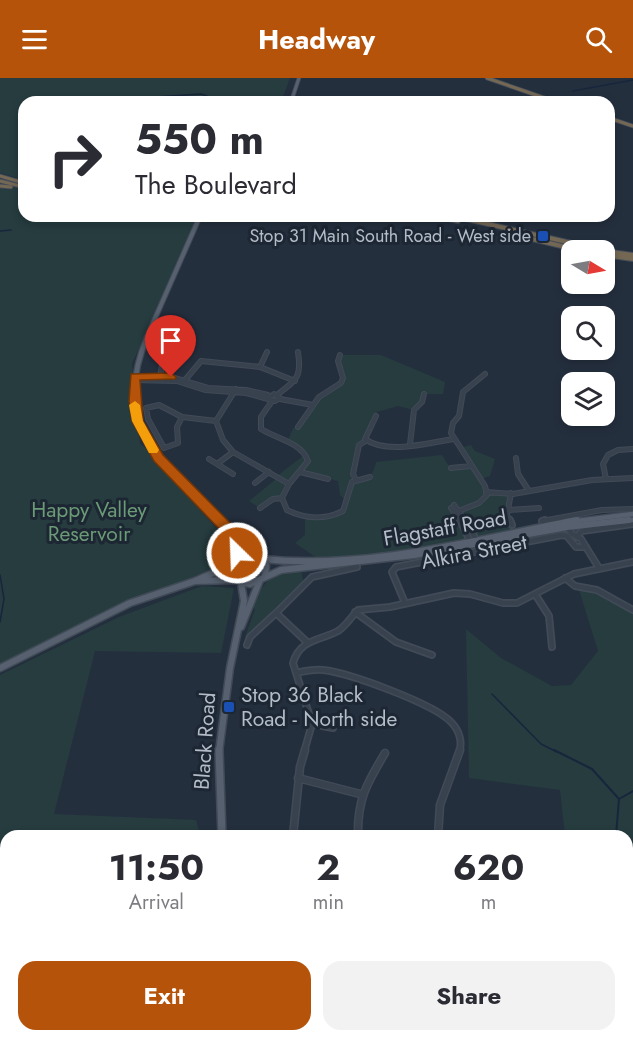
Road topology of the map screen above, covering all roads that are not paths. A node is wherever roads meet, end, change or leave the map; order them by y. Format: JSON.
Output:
{"nodes":[{"id":1,"x":299,"y":78,"type":"edge"},
{"id":2,"x":487,"y":78,"type":"edge"},
{"id":3,"x":497,"y":78,"type":"edge"},
{"id":4,"x":293,"y":96,"type":"edge"},
{"id":5,"x":539,"y":96,"type":"edge"},
{"id":6,"x":548,"y":96,"type":"edge"},
{"id":7,"x":615,"y":121,"type":"edge"},
{"id":8,"x":633,"y":128,"type":"edge"},
{"id":9,"x":0,"y":176,"type":"edge"},
{"id":10,"x":0,"y":181,"type":"edge"},
{"id":11,"x":18,"y":184,"type":"edge"},
{"id":12,"x":18,"y":185,"type":"edge"},
{"id":13,"x":0,"y":186,"type":"edge"},
{"id":14,"x":18,"y":186,"type":"edge"},
{"id":15,"x":197,"y":222,"type":"edge"},
{"id":16,"x":462,"y":222,"type":"edge"},
{"id":17,"x":476,"y":222,"type":"edge"},
{"id":18,"x":561,"y":244,"type":"edge"},
{"id":19,"x":561,"y":244,"type":"edge"},
{"id":20,"x":615,"y":254,"type":"edge"},
{"id":21,"x":633,"y":257,"type":"edge"},
{"id":22,"x":267,"y":352,"type":"dead end"},
{"id":23,"x":298,"y":352,"type":"dead end"},
{"id":24,"x":340,"y":355,"type":"dead end"},
{"id":25,"x":162,"y":365,"type":"dead end"},
{"id":26,"x":260,"y":367,"type":"junction"},
{"id":27,"x":485,"y":374,"type":"dead end"},
{"id":28,"x":160,"y":376,"type":"junction"},
{"id":29,"x":134,"y":378,"type":"junction"},
{"id":30,"x":184,"y":381,"type":"junction"},
{"id":31,"x":294,"y":381,"type":"junction"},
{"id":32,"x":235,"y":391,"type":"junction"},
{"id":33,"x":424,"y":394,"type":"dead end"},
{"id":34,"x":279,"y":397,"type":"junction"},
{"id":35,"x":271,"y":398,"type":"junction"},
{"id":36,"x":313,"y":405,"type":"junction"},
{"id":37,"x":376,"y":416,"type":"dead end"},
{"id":38,"x":182,"y":417,"type":"junction"},
{"id":39,"x":216,"y":421,"type":"junction"},
{"id":40,"x":298,"y":427,"type":"dead end"},
{"id":41,"x":453,"y":439,"type":"junction"},
{"id":42,"x":366,"y":441,"type":"junction"},
{"id":43,"x":410,"y":444,"type":"junction"},
{"id":44,"x":633,"y":449,"type":"edge"},
{"id":45,"x":233,"y":452,"type":"junction"},
{"id":46,"x":516,"y":458,"type":"dead end"},
{"id":47,"x":209,"y":459,"type":"dead end"},
{"id":48,"x":217,"y":464,"type":"junction"},
{"id":49,"x":471,"y":466,"type":"junction"},
{"id":50,"x":452,"y":468,"type":"dead end"},
{"id":51,"x":269,"y":472,"type":"junction"},
{"id":52,"x":300,"y":472,"type":"junction"},
{"id":53,"x":233,"y":474,"type":"dead end"},
{"id":54,"x":370,"y":477,"type":"dead end"},
{"id":55,"x":633,"y":478,"type":"edge"},
{"id":56,"x":328,"y":479,"type":"dead end"},
{"id":57,"x":606,"y":479,"type":"junction"},
{"id":58,"x":356,"y":480,"type":"junction"},
{"id":59,"x":255,"y":483,"type":"dead end"},
{"id":60,"x":289,"y":484,"type":"junction"},
{"id":61,"x":529,"y":491,"type":"junction"},
{"id":62,"x":486,"y":492,"type":"junction"},
{"id":63,"x":511,"y":493,"type":"junction"},
{"id":64,"x":282,"y":498,"type":"junction"},
{"id":65,"x":453,"y":507,"type":"dead end"},
{"id":66,"x":260,"y":508,"type":"dead end"},
{"id":67,"x":633,"y":509,"type":"edge"},
{"id":68,"x":509,"y":510,"type":"junction"},
{"id":69,"x":458,"y":511,"type":"junction"},
{"id":70,"x":633,"y":514,"type":"edge"},
{"id":71,"x":633,"y":520,"type":"edge"},
{"id":72,"x":633,"y":524,"type":"edge"},
{"id":73,"x":512,"y":525,"type":"dead end"},
{"id":74,"x":566,"y":525,"type":"junction"},
{"id":75,"x":233,"y":535,"type":"junction"},
{"id":76,"x":577,"y":536,"type":"junction"},
{"id":77,"x":474,"y":543,"type":"junction"},
{"id":78,"x":586,"y":547,"type":"junction"},
{"id":79,"x":255,"y":556,"type":"junction"},
{"id":80,"x":262,"y":559,"type":"junction"},
{"id":81,"x":633,"y":561,"type":"edge"},
{"id":82,"x":233,"y":562,"type":"junction"},
{"id":83,"x":357,"y":567,"type":"dead end"},
{"id":84,"x":599,"y":568,"type":"junction"},
{"id":85,"x":262,"y":578,"type":"junction"},
{"id":86,"x":565,"y":578,"type":"junction"},
{"id":87,"x":195,"y":581,"type":"junction"},
{"id":88,"x":238,"y":581,"type":"junction"},
{"id":89,"x":535,"y":594,"type":"junction"},
{"id":90,"x":405,"y":603,"type":"junction"},
{"id":91,"x":633,"y":610,"type":"edge"},
{"id":92,"x":355,"y":612,"type":"junction"},
{"id":93,"x":276,"y":613,"type":"junction"},
{"id":94,"x":307,"y":642,"type":"junction"},
{"id":95,"x":247,"y":645,"type":"dead end"},
{"id":96,"x":552,"y":647,"type":"dead end"},
{"id":97,"x":234,"y":648,"type":"junction"},
{"id":98,"x":432,"y":655,"type":"dead end"},
{"id":99,"x":0,"y":668,"type":"edge"},
{"id":100,"x":296,"y":673,"type":"junction"},
{"id":101,"x":312,"y":724,"type":"junction"},
{"id":102,"x":333,"y":728,"type":"dead end"},
{"id":103,"x":386,"y":753,"type":"dead end"},
{"id":104,"x":298,"y":778,"type":"junction"},
{"id":105,"x":360,"y":794,"type":"junction"},
{"id":106,"x":222,"y":830,"type":"edge"},
{"id":107,"x":294,"y":830,"type":"edge"},
{"id":108,"x":358,"y":830,"type":"edge"},
{"id":109,"x":438,"y":830,"type":"edge"}],
"edges":[{"from":1,"to":4,"type":"main road"},
{"from":2,"to":5,"type":"highway"},
{"from":3,"to":6,"type":"highway"},
{"from":7,"to":8,"type":"highway"},
{"from":9,"to":11,"type":"highway"},
{"from":10,"to":12,"type":"highway"},
{"from":13,"to":14,"type":"highway"},
{"from":15,"to":29,"type":"main road"},
{"from":16,"to":18,"type":"highway"},
{"from":17,"to":19,"type":"highway"},
{"from":20,"to":21,"type":"highway"},
{"from":22,"to":26,"type":"street"},
{"from":23,"to":31,"type":"street"},
{"from":24,"to":36,"type":"street"},
{"from":25,"to":28,"type":"street"},
{"from":26,"to":30,"type":"street"},
{"from":26,"to":31,"type":"street"},
{"from":27,"to":41,"type":"street"},
{"from":28,"to":29,"type":"street"},
{"from":28,"to":30,"type":"street"},
{"from":29,"to":30,"type":"street"},
{"from":29,"to":75,"type":"main road"},
{"from":30,"to":32,"type":"street"},
{"from":31,"to":34,"type":"street"},
{"from":32,"to":35,"type":"street"},
{"from":32,"to":39,"type":"street"},
{"from":33,"to":43,"type":"street"},
{"from":34,"to":35,"type":"street"},
{"from":34,"to":36,"type":"street"},
{"from":35,"to":52,"type":"street"},
{"from":36,"to":40,"type":"street"},
{"from":37,"to":42,"type":"street"},
{"from":38,"to":38,"type":"street"},
{"from":38,"to":39,"type":"street"},
{"from":39,"to":45,"type":"street"},
{"from":41,"to":43,"type":"street"},
{"from":41,"to":49,"type":"street"},
{"from":42,"to":43,"type":"street"},
{"from":42,"to":58,"type":"street"},
{"from":44,"to":57,"type":"street"},
{"from":45,"to":48,"type":"street"},
{"from":45,"to":51,"type":"street"},
{"from":46,"to":61,"type":"street"},
{"from":47,"to":48,"type":"street"},
{"from":48,"to":53,"type":"street"},
{"from":49,"to":50,"type":"street"},
{"from":49,"to":62,"type":"street"},
{"from":51,"to":59,"type":"street"},
{"from":51,"to":60,"type":"street"},
{"from":52,"to":56,"type":"street"},
{"from":52,"to":60,"type":"street"},
{"from":54,"to":58,"type":"street"},
{"from":55,"to":57,"type":"street"},
{"from":57,"to":61,"type":"street"},
{"from":58,"to":64,"type":"street"},
{"from":60,"to":64,"type":"street"},
{"from":61,"to":63,"type":"street"},
{"from":62,"to":63,"type":"street"},
{"from":62,"to":69,"type":"street"},
{"from":63,"to":68,"type":"street"},
{"from":64,"to":66,"type":"street"},
{"from":65,"to":69,"type":"street"},
{"from":67,"to":68,"type":"street"},
{"from":68,"to":73,"type":"street"},
{"from":69,"to":77,"type":"street"},
{"from":70,"to":74,"type":"main road","name":"Flagstaff Road"},
{"from":71,"to":74,"type":"main road","name":"Flagstaff Road"},
{"from":72,"to":76,"type":"street"},
{"from":74,"to":76,"type":"street"},
{"from":74,"to":77,"type":"main road","name":"Flagstaff Road"},
{"from":75,"to":79,"type":"main road"},
{"from":75,"to":82,"type":"main road"},
{"from":76,"to":78,"type":"street"},
{"from":77,"to":80,"type":"main road","name":"Flagstaff Road"},
{"from":77,"to":85,"type":"main road","name":"Flagstaff Road"},
{"from":78,"to":84,"type":"street"},
{"from":78,"to":90,"type":"street","name":"Alkira Street"},
{"from":79,"to":80,"type":"main road"},
{"from":79,"to":82,"type":"main road"},
{"from":80,"to":85,"type":"main road"},
{"from":81,"to":84,"type":"street"},
{"from":82,"to":87,"type":"main road"},
{"from":82,"to":88,"type":"main road"},
{"from":83,"to":93,"type":"street"},
{"from":84,"to":86,"type":"street"},
{"from":85,"to":88,"type":"main road"},
{"from":85,"to":97,"type":"main road","name":"Black Road"},
{"from":86,"to":89,"type":"street"},
{"from":86,"to":91,"type":"street"},
{"from":87,"to":88,"type":"main road"},
{"from":87,"to":99,"type":"main road"},
{"from":88,"to":97,"type":"main road","name":"Black Road"},
{"from":89,"to":90,"type":"street"},
{"from":89,"to":96,"type":"street"},
{"from":90,"to":92,"type":"street"},
{"from":92,"to":94,"type":"street"},
{"from":92,"to":98,"type":"street"},
{"from":93,"to":94,"type":"street"},
{"from":93,"to":95,"type":"street"},
{"from":94,"to":100,"type":"street"},
{"from":97,"to":106,"type":"main road","name":"Black Road"},
{"from":100,"to":101,"type":"street"},
{"from":100,"to":109,"type":"street"},
{"from":101,"to":102,"type":"street"},
{"from":101,"to":104,"type":"street"},
{"from":103,"to":105,"type":"street"},
{"from":104,"to":105,"type":"street"},
{"from":104,"to":107,"type":"street"},
{"from":105,"to":108,"type":"street"}]}
